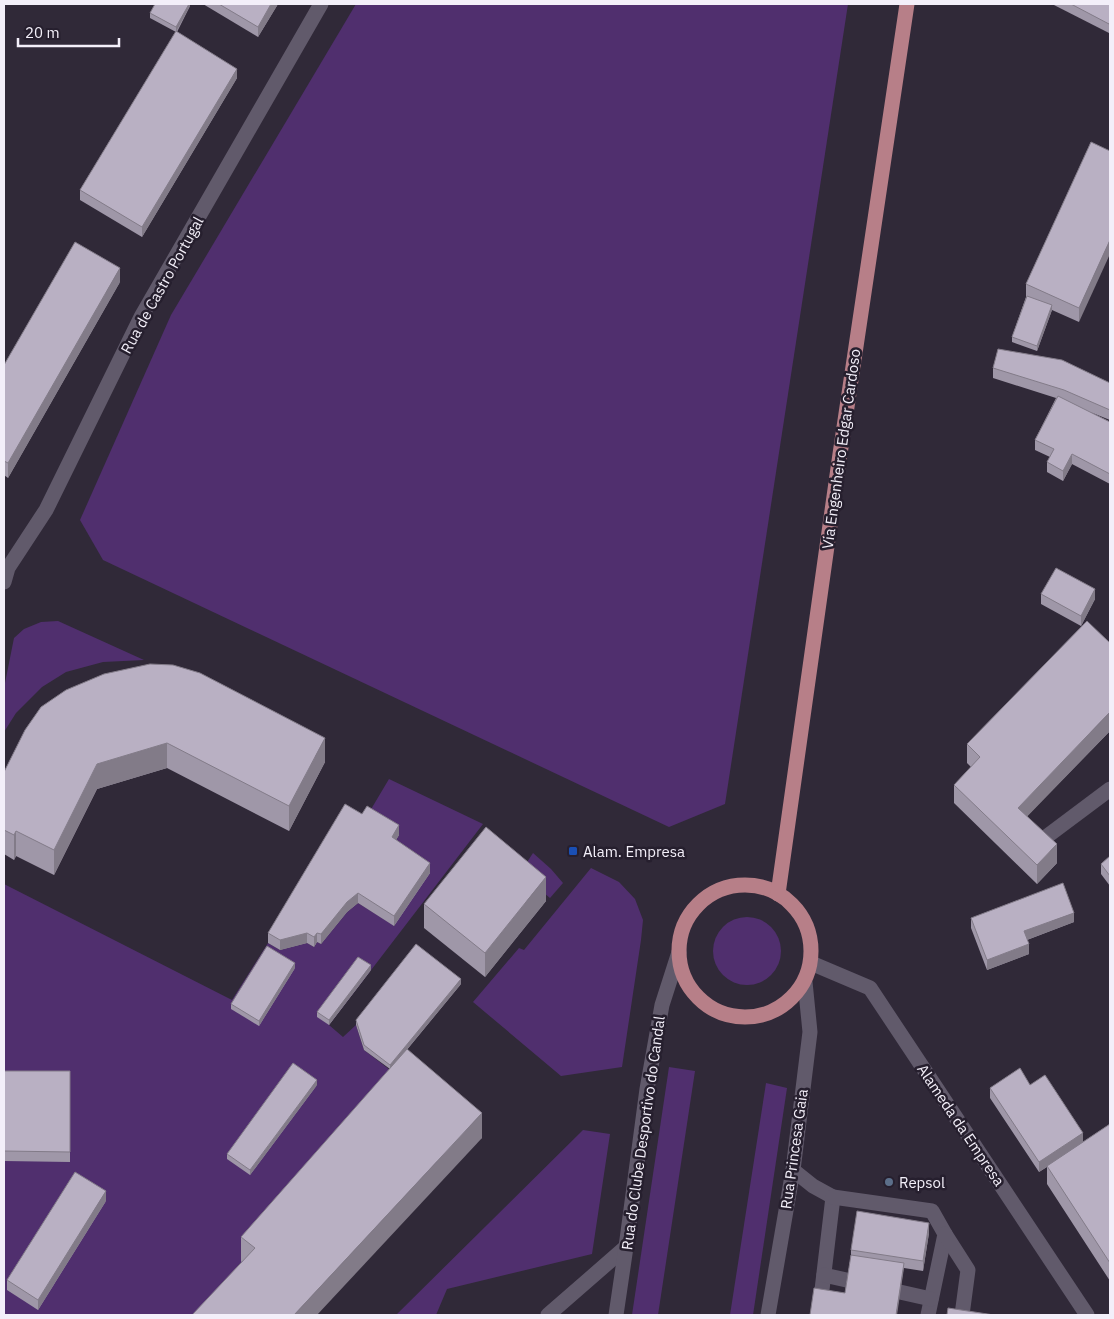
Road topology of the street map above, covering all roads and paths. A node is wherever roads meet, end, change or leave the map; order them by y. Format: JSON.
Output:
{"nodes":[{"id":1,"x":321,"y":4,"type":"edge"},
{"id":2,"x":907,"y":4,"type":"edge"},
{"id":3,"x":5,"y":572,"type":"edge"},
{"id":4,"x":1110,"y":789,"type":"edge"},
{"id":5,"x":1046,"y":837,"type":"edge"},
{"id":6,"x":778,"y":894,"type":"junction"},
{"id":7,"x":679,"y":952,"type":"junction"},
{"id":8,"x":811,"y":963,"type":"junction"},
{"id":9,"x":805,"y":982,"type":"junction"},
{"id":10,"x":793,"y":1170,"type":"junction"},
{"id":11,"x":834,"y":1197,"type":"junction"},
{"id":12,"x":945,"y":1234,"type":"junction"},
{"id":13,"x":626,"y":1247,"type":"junction"},
{"id":14,"x":824,"y":1275,"type":"junction"},
{"id":15,"x":931,"y":1299,"type":"junction"},
{"id":16,"x":548,"y":1315,"type":"edge"},
{"id":17,"x":616,"y":1315,"type":"edge"},
{"id":18,"x":768,"y":1315,"type":"edge"},
{"id":19,"x":819,"y":1315,"type":"edge"},
{"id":20,"x":928,"y":1315,"type":"edge"},
{"id":21,"x":962,"y":1315,"type":"edge"},
{"id":22,"x":1087,"y":1315,"type":"edge"}],
"edges":[{"from":1,"to":3,"type":"street","name":"Rua de Castro Portugal"},
{"from":2,"to":6,"type":"main road","name":"Via Engenheiro Edgar Cardoso"},
{"from":4,"to":5,"type":"street"},
{"from":6,"to":7,"type":"main road"},
{"from":6,"to":8,"type":"main road"},
{"from":7,"to":9,"type":"main road"},
{"from":7,"to":13,"type":"street","name":"Rua do Clube Desportivo do Candal"},
{"from":8,"to":9,"type":"main road"},
{"from":8,"to":22,"type":"street","name":"Alameda da Empresa"},
{"from":9,"to":10,"type":"street","name":"Rua Princesa Gaia"},
{"from":10,"to":11,"type":"street"},
{"from":10,"to":18,"type":"street","name":"Rua Princesa Gaia"},
{"from":11,"to":12,"type":"street"},
{"from":11,"to":14,"type":"street"},
{"from":12,"to":15,"type":"street"},
{"from":12,"to":21,"type":"street"},
{"from":13,"to":16,"type":"street"},
{"from":13,"to":17,"type":"street","name":"Rua do Clube Desportivo do Candal"},
{"from":14,"to":15,"type":"street"},
{"from":14,"to":19,"type":"street"},
{"from":15,"to":20,"type":"street"}]}
